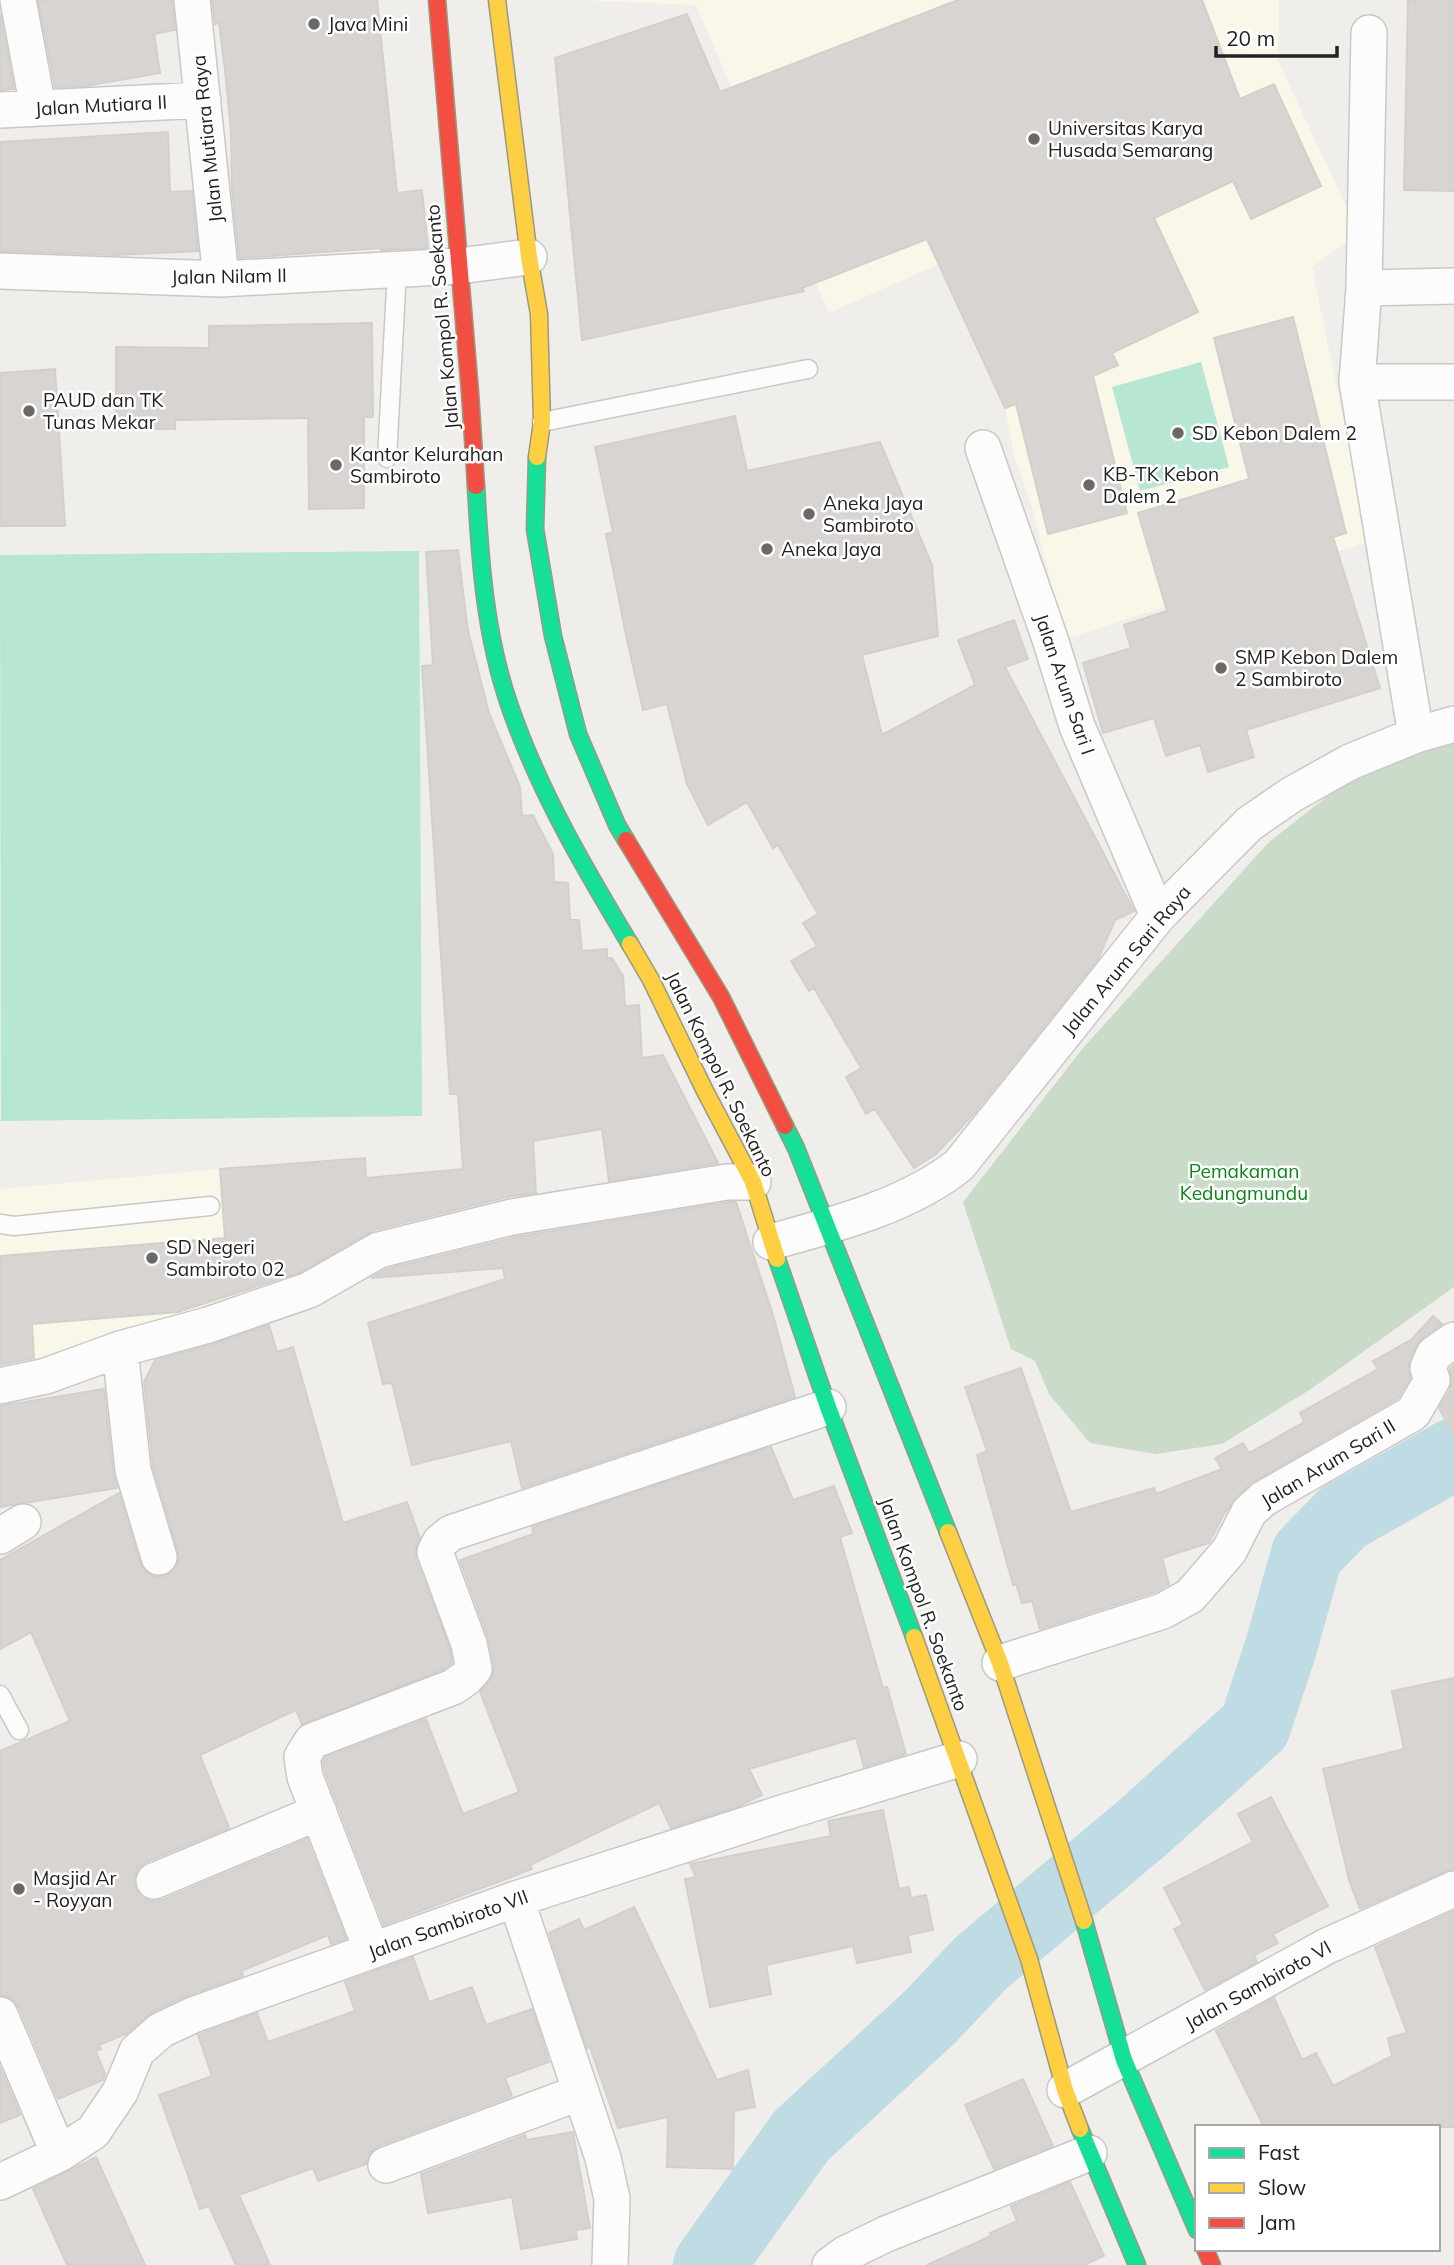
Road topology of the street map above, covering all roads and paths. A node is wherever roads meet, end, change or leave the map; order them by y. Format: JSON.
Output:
{"nodes":[{"id":1,"x":18,"y":0,"type":"edge"},
{"id":2,"x":192,"y":0,"type":"edge"},
{"id":3,"x":437,"y":0,"type":"edge"},
{"id":4,"x":497,"y":0,"type":"edge"},
{"id":5,"x":1369,"y":33,"type":"dead end"},
{"id":6,"x":203,"y":100,"type":"junction"},
{"id":7,"x":38,"y":108,"type":"junction"},
{"id":8,"x":0,"y":110,"type":"edge"},
{"id":9,"x":529,"y":257,"type":"junction"},
{"id":10,"x":458,"y":266,"type":"junction"},
{"id":11,"x":397,"y":268,"type":"junction"},
{"id":12,"x":0,"y":271,"type":"edge"},
{"id":13,"x":221,"y":279,"type":"junction"},
{"id":14,"x":1454,"y":286,"type":"edge"},
{"id":15,"x":1364,"y":288,"type":"junction"},
{"id":16,"x":808,"y":369,"type":"dead end"},
{"id":17,"x":1357,"y":382,"type":"junction"},
{"id":18,"x":1454,"y":382,"type":"edge"},
{"id":19,"x":542,"y":422,"type":"junction"},
{"id":20,"x":983,"y":447,"type":"dead end"},
{"id":21,"x":387,"y":458,"type":"dead end"},
{"id":22,"x":1454,"y":724,"type":"edge"},
{"id":23,"x":1416,"y":735,"type":"junction"},
{"id":24,"x":1158,"y":916,"type":"junction"},
{"id":25,"x":753,"y":1182,"type":"junction"},
{"id":26,"x":210,"y":1206,"type":"dead end"},
{"id":27,"x":0,"y":1224,"type":"edge"},
{"id":28,"x":825,"y":1227,"type":"junction"},
{"id":29,"x":771,"y":1242,"type":"junction"},
{"id":30,"x":1454,"y":1340,"type":"edge"},
{"id":31,"x":120,"y":1349,"type":"junction"},
{"id":32,"x":0,"y":1386,"type":"edge"},
{"id":33,"x":828,"y":1407,"type":"junction"},
{"id":34,"x":159,"y":1557,"type":"dead end"},
{"id":35,"x":1000,"y":1663,"type":"junction"},
{"id":36,"x":0,"y":1695,"type":"edge"},
{"id":37,"x":19,"y":1730,"type":"dead end"},
{"id":38,"x":959,"y":1759,"type":"junction"},
{"id":39,"x":318,"y":1812,"type":"junction"},
{"id":40,"x":155,"y":1881,"type":"dead end"},
{"id":41,"x":1454,"y":1889,"type":"edge"},
{"id":42,"x":516,"y":1899,"type":"junction"},
{"id":43,"x":372,"y":1951,"type":"junction"},
{"id":44,"x":0,"y":2015,"type":"edge"},
{"id":45,"x":1124,"y":2060,"type":"junction"},
{"id":46,"x":1065,"y":2090,"type":"junction"},
{"id":47,"x":581,"y":2092,"type":"junction"},
{"id":48,"x":1089,"y":2153,"type":"junction"},
{"id":49,"x":59,"y":2154,"type":"junction"},
{"id":50,"x":386,"y":2165,"type":"dead end"},
{"id":51,"x":0,"y":2182,"type":"edge"},
{"id":52,"x":1195,"y":2225,"type":"edge"},
{"id":53,"x":610,"y":2265,"type":"edge"},
{"id":54,"x":830,"y":2265,"type":"edge"},
{"id":55,"x":1136,"y":2265,"type":"edge"}],
"edges":[{"from":1,"to":7,"type":"street"},
{"from":2,"to":6,"type":"street","name":"Jalan Mutiara Raya"},
{"from":3,"to":10,"type":"main road","name":"Jalan Kompol R. Soekanto"},
{"from":4,"to":9,"type":"main road","name":"Jalan Kompol R. Soekanto"},
{"from":5,"to":15,"type":"street"},
{"from":6,"to":7,"type":"street","name":"Jalan Mutiara II"},
{"from":6,"to":13,"type":"street","name":"Jalan Mutiara Raya"},
{"from":7,"to":8,"type":"street","name":"Jalan Mutiara II"},
{"from":9,"to":10,"type":"street","name":"Jalan Nilam II"},
{"from":9,"to":19,"type":"main road","name":"Jalan Kompol R. Soekanto"},
{"from":10,"to":11,"type":"street","name":"Jalan Nilam II"},
{"from":10,"to":25,"type":"main road","name":"Jalan Kompol R. Soekanto"},
{"from":11,"to":13,"type":"street","name":"Jalan Nilam II"},
{"from":11,"to":21,"type":"lane"},
{"from":12,"to":13,"type":"street","name":"Jalan Nilam II"},
{"from":14,"to":15,"type":"street"},
{"from":15,"to":17,"type":"street"},
{"from":16,"to":19,"type":"lane"},
{"from":17,"to":18,"type":"street"},
{"from":17,"to":23,"type":"street"},
{"from":19,"to":28,"type":"main road","name":"Jalan Kompol R. Soekanto"},
{"from":20,"to":24,"type":"street","name":"Jalan Arum Sari I"},
{"from":22,"to":23,"type":"street","name":"Jalan Arum Sari Raya"},
{"from":23,"to":24,"type":"street","name":"Jalan Arum Sari Raya"},
{"from":24,"to":28,"type":"street","name":"Jalan Arum Sari Raya"},
{"from":25,"to":29,"type":"main road","name":"Jalan Kompol R. Soekanto"},
{"from":25,"to":31,"type":"street"},
{"from":26,"to":27,"type":"lane"},
{"from":28,"to":29,"type":"street","name":"Jalan Arum Sari Raya"},
{"from":28,"to":35,"type":"main road","name":"Jalan Kompol R. Soekanto"},
{"from":29,"to":33,"type":"main road","name":"Jalan Kompol R. Soekanto"},
{"from":30,"to":35,"type":"street","name":"Jalan Arum Sari II"},
{"from":31,"to":32,"type":"street"},
{"from":31,"to":34,"type":"street"},
{"from":33,"to":38,"type":"main road","name":"Jalan Kompol R. Soekanto"},
{"from":33,"to":39,"type":"street"},
{"from":35,"to":45,"type":"main road","name":"Jalan Kompol R. Soekanto"},
{"from":36,"to":37,"type":"lane"},
{"from":38,"to":42,"type":"street","name":"Jalan Sambiroto VII"},
{"from":38,"to":46,"type":"main road","name":"Jalan Kompol R. Soekanto"},
{"from":39,"to":40,"type":"street"},
{"from":39,"to":43,"type":"street"},
{"from":41,"to":45,"type":"street","name":"Jalan Sambiroto VI"},
{"from":42,"to":43,"type":"street","name":"Jalan Sambiroto VII"},
{"from":42,"to":47,"type":"street"},
{"from":43,"to":49,"type":"street","name":"Jalan Sambiroto VII"},
{"from":44,"to":49,"type":"street"},
{"from":45,"to":46,"type":"street","name":"Jalan Sambiroto VI"},
{"from":45,"to":52,"type":"main road","name":"Jalan Kompol R. Soekanto"},
{"from":46,"to":48,"type":"main road","name":"Jalan Kompol R. Soekanto"},
{"from":47,"to":50,"type":"street"},
{"from":47,"to":53,"type":"street"},
{"from":48,"to":54,"type":"street"},
{"from":48,"to":55,"type":"main road","name":"Jalan Kompol R. Soekanto"},
{"from":49,"to":51,"type":"street","name":"Jalan Sambiroto VII"}]}
